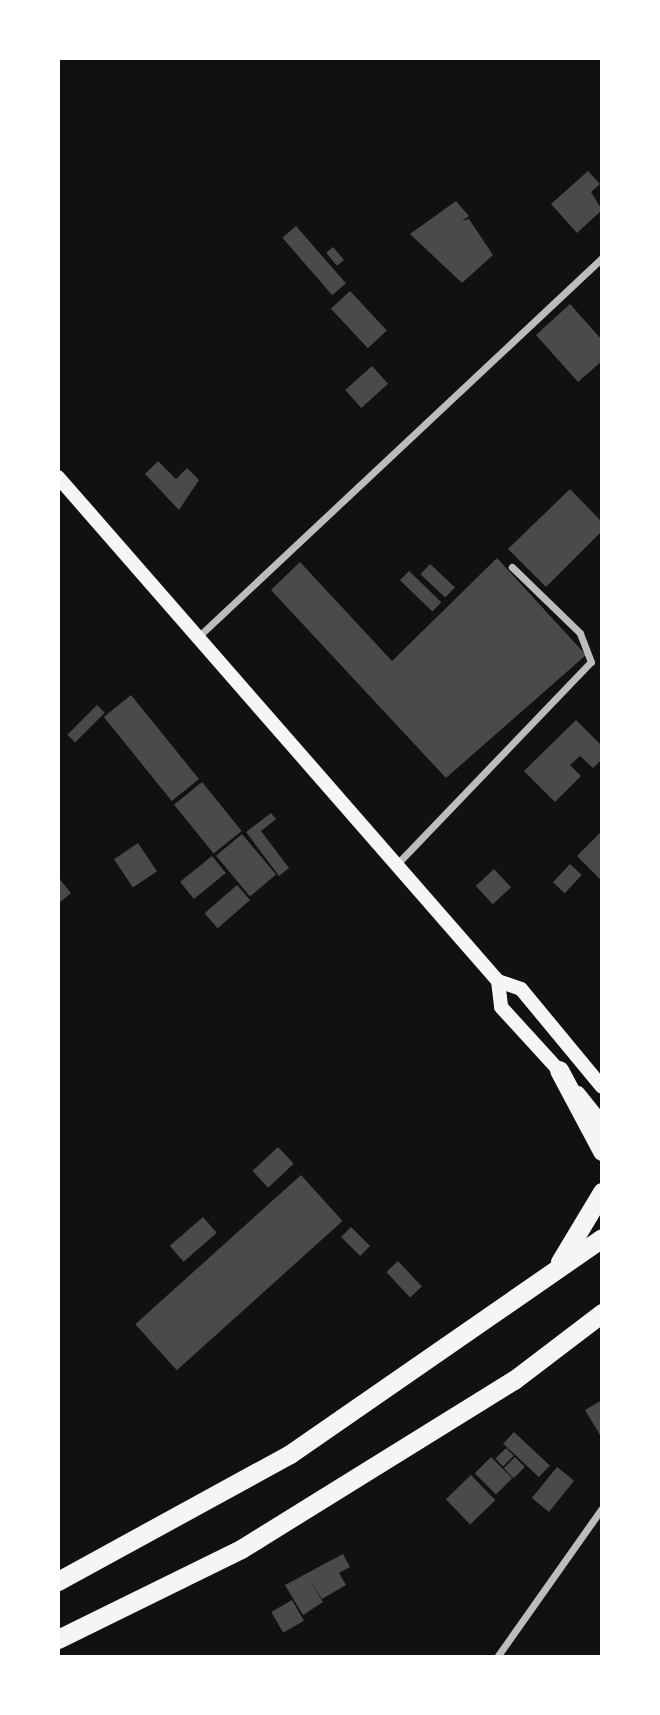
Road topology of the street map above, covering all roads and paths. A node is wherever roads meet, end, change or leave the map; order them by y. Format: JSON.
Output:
{"nodes":[{"id":1,"x":602,"y":258,"type":"edge"},
{"id":2,"x":58,"y":477,"type":"edge"},
{"id":3,"x":512,"y":566,"type":"dead end"},
{"id":4,"x":199,"y":636,"type":"junction"},
{"id":5,"x":395,"y":866,"type":"junction"},
{"id":6,"x":498,"y":981,"type":"junction"},
{"id":7,"x":559,"y":1070,"type":"junction"},
{"id":8,"x":602,"y":1087,"type":"edge"},
{"id":9,"x":602,"y":1123,"type":"edge"},
{"id":10,"x":602,"y":1151,"type":"edge"},
{"id":11,"x":602,"y":1192,"type":"edge"},
{"id":12,"x":602,"y":1238,"type":"edge"},
{"id":13,"x":548,"y":1280,"type":"junction"},
{"id":14,"x":602,"y":1313,"type":"edge"},
{"id":15,"x":602,"y":1508,"type":"edge"},
{"id":16,"x":58,"y":1581,"type":"edge"},
{"id":17,"x":58,"y":1639,"type":"edge"},
{"id":18,"x":497,"y":1657,"type":"edge"}],
"edges":[{"from":1,"to":4,"type":"street"},
{"from":2,"to":4,"type":"main road"},
{"from":3,"to":5,"type":"street"},
{"from":4,"to":5,"type":"main road"},
{"from":5,"to":6,"type":"main road"},
{"from":6,"to":7,"type":"main road"},
{"from":6,"to":8,"type":"main road"},
{"from":7,"to":9,"type":"main road"},
{"from":7,"to":10,"type":"highway"},
{"from":11,"to":13,"type":"highway"},
{"from":12,"to":13,"type":"highway"},
{"from":13,"to":16,"type":"highway"},
{"from":14,"to":17,"type":"highway"},
{"from":15,"to":18,"type":"street"}]}
